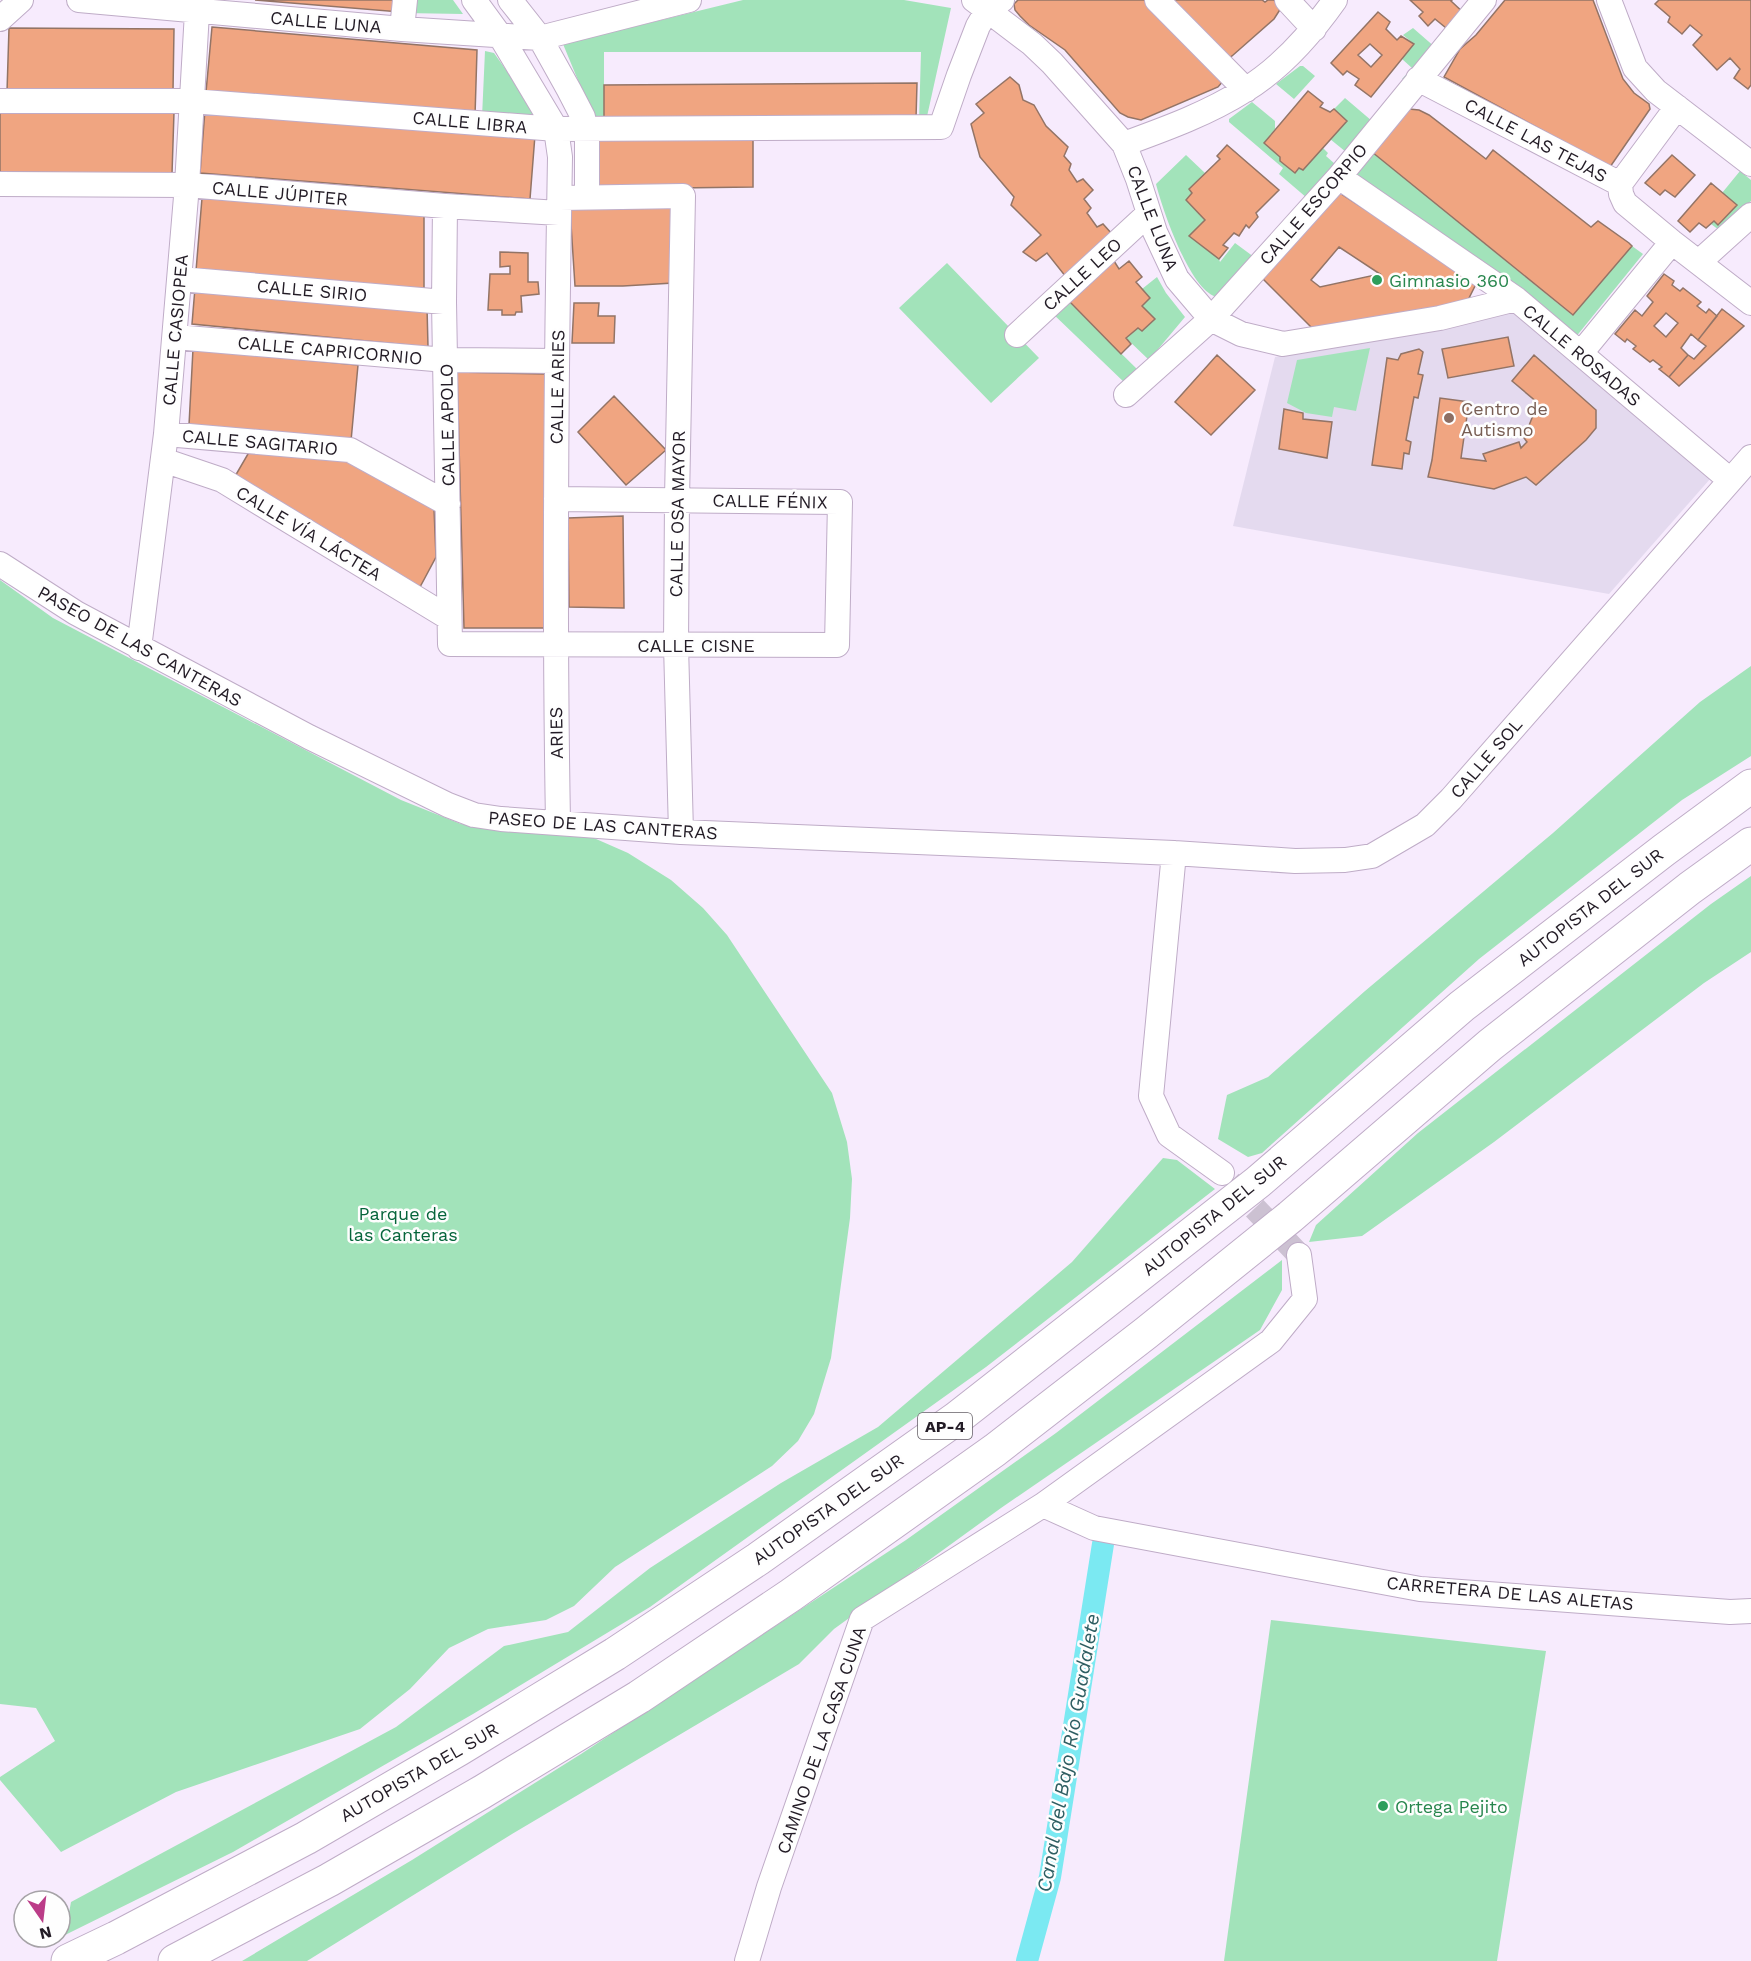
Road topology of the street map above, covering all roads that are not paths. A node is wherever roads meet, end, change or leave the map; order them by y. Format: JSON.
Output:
{"nodes":[{"id":1,"x":21,"y":0,"type":"edge"},
{"id":2,"x":79,"y":0,"type":"edge"},
{"id":3,"x":405,"y":0,"type":"edge"},
{"id":4,"x":474,"y":0,"type":"edge"},
{"id":5,"x":510,"y":0,"type":"edge"},
{"id":6,"x":689,"y":0,"type":"edge"},
{"id":7,"x":1157,"y":0,"type":"edge"},
{"id":8,"x":1287,"y":0,"type":"edge"},
{"id":9,"x":1335,"y":0,"type":"edge"},
{"id":10,"x":1484,"y":0,"type":"edge"},
{"id":11,"x":1609,"y":0,"type":"edge"},
{"id":12,"x":111,"y":2,"type":"edge"},
{"id":13,"x":988,"y":3,"type":"edge"},
{"id":14,"x":197,"y":12,"type":"junction"},
{"id":15,"x":0,"y":19,"type":"edge"},
{"id":16,"x":402,"y":29,"type":"junction"},
{"id":17,"x":1314,"y":29,"type":"junction"},
{"id":18,"x":501,"y":37,"type":"junction"},
{"id":19,"x":540,"y":38,"type":"junction"},
{"id":20,"x":1419,"y":79,"type":"junction"},
{"id":21,"x":1246,"y":90,"type":"junction"},
{"id":22,"x":0,"y":100,"type":"edge"},
{"id":23,"x":191,"y":101,"type":"junction"},
{"id":24,"x":1677,"y":107,"type":"junction"},
{"id":25,"x":556,"y":129,"type":"junction"},
{"id":26,"x":586,"y":129,"type":"junction"},
{"id":27,"x":1124,"y":144,"type":"junction"},
{"id":28,"x":1751,"y":164,"type":"edge"},
{"id":29,"x":1339,"y":177,"type":"junction"},
{"id":30,"x":0,"y":184,"type":"edge"},
{"id":31,"x":1620,"y":184,"type":"junction"},
{"id":32,"x":187,"y":185,"type":"junction"},
{"id":33,"x":683,"y":196,"type":"joint"},
{"id":34,"x":587,"y":197,"type":"junction"},
{"id":35,"x":560,"y":205,"type":"junction"},
{"id":36,"x":445,"y":207,"type":"junction"},
{"id":37,"x":1148,"y":214,"type":"junction"},
{"id":38,"x":1751,"y":215,"type":"edge"},
{"id":39,"x":1672,"y":242,"type":"junction"},
{"id":40,"x":1699,"y":262,"type":"junction"},
{"id":41,"x":180,"y":279,"type":"junction"},
{"id":42,"x":1516,"y":299,"type":"junction"},
{"id":43,"x":444,"y":302,"type":"junction"},
{"id":44,"x":1751,"y":303,"type":"edge"},
{"id":45,"x":1211,"y":319,"type":"junction"},
{"id":46,"x":1017,"y":335,"type":"dead end"},
{"id":47,"x":174,"y":337,"type":"junction"},
{"id":48,"x":1581,"y":353,"type":"junction"},
{"id":49,"x":446,"y":360,"type":"junction"},
{"id":50,"x":557,"y":361,"type":"junction"},
{"id":51,"x":1126,"y":395,"type":"dead end"},
{"id":52,"x":166,"y":434,"type":"junction"},
{"id":53,"x":1751,"y":457,"type":"edge"},
{"id":54,"x":163,"y":460,"type":"junction"},
{"id":55,"x":1730,"y":480,"type":"junction"},
{"id":56,"x":556,"y":499,"type":"junction"},
{"id":57,"x":677,"y":500,"type":"junction"},
{"id":58,"x":448,"y":504,"type":"junction"},
{"id":59,"x":0,"y":564,"type":"edge"},
{"id":60,"x":449,"y":618,"type":"junction"},
{"id":61,"x":450,"y":644,"type":"joint"},
{"id":62,"x":555,"y":645,"type":"junction"},
{"id":63,"x":676,"y":645,"type":"junction"},
{"id":64,"x":837,"y":645,"type":"joint"},
{"id":65,"x":139,"y":648,"type":"junction"},
{"id":66,"x":1751,"y":786,"type":"edge"},
{"id":67,"x":558,"y":822,"type":"junction"},
{"id":68,"x":681,"y":832,"type":"junction"},
{"id":69,"x":1751,"y":844,"type":"edge"},
{"id":70,"x":1125,"y":852,"type":"joint"},
{"id":71,"x":1174,"y":853,"type":"junction"},
{"id":72,"x":1222,"y":1173,"type":"tunnel mouth"},
{"id":73,"x":1299,"y":1255,"type":"tunnel mouth"},
{"id":74,"x":1043,"y":1505,"type":"junction"},
{"id":75,"x":1751,"y":1611,"type":"edge"},
{"id":76,"x":68,"y":1961,"type":"edge"},
{"id":77,"x":175,"y":1961,"type":"edge"},
{"id":78,"x":747,"y":1961,"type":"edge"}],
"edges":[{"from":1,"to":15,"type":"street"},
{"from":2,"to":12,"type":"street","name":"CALLE LUNA"},
{"from":3,"to":16,"type":"street"},
{"from":4,"to":18,"type":"street"},
{"from":5,"to":19,"type":"street"},
{"from":6,"to":19,"type":"street"},
{"from":7,"to":21,"type":"street"},
{"from":8,"to":17,"type":"street"},
{"from":9,"to":17,"type":"street"},
{"from":10,"to":20,"type":"street","name":"CALLE ESCORPIO"},
{"from":11,"to":24,"type":"street"},
{"from":12,"to":14,"type":"street","name":"CALLE LUNA"},
{"from":13,"to":26,"type":"street","name":"CALLE LIBRA"},
{"from":13,"to":27,"type":"street","name":"CALLE LUNA"},
{"from":14,"to":16,"type":"street","name":"CALLE LUNA"},
{"from":14,"to":23,"type":"street","name":"CALLE CASIOPEA"},
{"from":16,"to":18,"type":"street","name":"CALLE LUNA"},
{"from":17,"to":21,"type":"street"},
{"from":18,"to":19,"type":"street","name":"CALLE LUNA"},
{"from":18,"to":25,"type":"street"},
{"from":19,"to":26,"type":"street"},
{"from":20,"to":29,"type":"street","name":"CALLE ESCORPIO"},
{"from":20,"to":31,"type":"street","name":"CALLE LAS TEJAS"},
{"from":21,"to":27,"type":"street"},
{"from":22,"to":23,"type":"street","name":"CALLE LIBRA"},
{"from":23,"to":25,"type":"street","name":"CALLE LIBRA"},
{"from":23,"to":32,"type":"street","name":"CALLE CASIOPEA"},
{"from":24,"to":28,"type":"street"},
{"from":24,"to":31,"type":"street"},
{"from":25,"to":26,"type":"street","name":"CALLE LIBRA"},
{"from":25,"to":35,"type":"street","name":"CALLE ARIES"},
{"from":26,"to":34,"type":"street"},
{"from":27,"to":37,"type":"street","name":"CALLE LUNA"},
{"from":29,"to":42,"type":"street","name":"CALLE ROSADAS"},
{"from":29,"to":45,"type":"street","name":"CALLE ESCORPIO"},
{"from":30,"to":32,"type":"street","name":"CALLE JÚPITER"},
{"from":31,"to":39,"type":"street","name":"CALLE LAS TEJAS"},
{"from":32,"to":36,"type":"street","name":"CALLE JÚPITER"},
{"from":32,"to":41,"type":"street","name":"CALLE CASIOPEA"},
{"from":33,"to":34,"type":"street","name":"CALLE JÚPITER"},
{"from":33,"to":57,"type":"street","name":"CALLE OSA MAYOR"},
{"from":34,"to":35,"type":"street","name":"CALLE JÚPITER"},
{"from":35,"to":36,"type":"street","name":"CALLE JÚPITER"},
{"from":35,"to":50,"type":"street","name":"CALLE ARIES"},
{"from":36,"to":43,"type":"street","name":"CALLE APOLO"},
{"from":37,"to":45,"type":"street","name":"CALLE LUNA"},
{"from":37,"to":46,"type":"street","name":"CALLE LEO"},
{"from":38,"to":40,"type":"street"},
{"from":39,"to":40,"type":"street","name":"CALLE LAS TEJAS"},
{"from":39,"to":48,"type":"street"},
{"from":40,"to":44,"type":"street","name":"CALLE LAS TEJAS"},
{"from":41,"to":43,"type":"street","name":"CALLE SIRIO"},
{"from":41,"to":47,"type":"street","name":"CALLE CASIOPEA"},
{"from":42,"to":45,"type":"street","name":"CALLE LUNA"},
{"from":42,"to":48,"type":"street","name":"CALLE ROSADAS"},
{"from":43,"to":49,"type":"street","name":"CALLE APOLO"},
{"from":45,"to":51,"type":"street","name":"CALLE ESCORPIO"},
{"from":47,"to":49,"type":"street","name":"CALLE CAPRICORNIO"},
{"from":47,"to":52,"type":"street","name":"CALLE CASIOPEA"},
{"from":48,"to":55,"type":"street","name":"CALLE ROSADAS"},
{"from":49,"to":50,"type":"street","name":"CALLE CAPRICORNIO"},
{"from":49,"to":58,"type":"street","name":"CALLE APOLO"},
{"from":50,"to":56,"type":"street","name":"CALLE ARIES"},
{"from":52,"to":54,"type":"street","name":"CALLE CASIOPEA"},
{"from":52,"to":58,"type":"street","name":"CALLE SAGITARIO"},
{"from":53,"to":55,"type":"street","name":"CALLE SOL"},
{"from":54,"to":60,"type":"street","name":"CALLE VÍA LÁCTEA"},
{"from":54,"to":65,"type":"street","name":"CALLE CASIOPEA"},
{"from":55,"to":71,"type":"street","name":"CALLE SOL"},
{"from":56,"to":57,"type":"street","name":"CALLE FÉNIX"},
{"from":56,"to":62,"type":"street","name":"CALLE ARIES"},
{"from":57,"to":63,"type":"street","name":"CALLE OSA MAYOR"},
{"from":57,"to":64,"type":"street","name":"CALLE FÉNIX"},
{"from":58,"to":60,"type":"street","name":"CALLE APOLO"},
{"from":59,"to":65,"type":"street","name":"PASEO DE LAS CANTERAS"},
{"from":60,"to":61,"type":"street","name":"CALLE APOLO"},
{"from":61,"to":62,"type":"street","name":"CALLE CISNE"},
{"from":62,"to":63,"type":"street","name":"CALLE CISNE"},
{"from":62,"to":67,"type":"street","name":"ARIES"},
{"from":63,"to":64,"type":"street","name":"CALLE CISNE"},
{"from":63,"to":68,"type":"street","name":"CALLE OSA MAYOR"},
{"from":65,"to":67,"type":"street","name":"PASEO DE LAS CANTERAS"},
{"from":66,"to":76,"type":"highway","name":"AUTOPISTA DEL SUR","number":"AP-4"},
{"from":67,"to":68,"type":"street","name":"PASEO DE LAS CANTERAS"},
{"from":68,"to":70,"type":"street","name":"PASEO DE LAS CANTERAS"},
{"from":69,"to":77,"type":"highway","number":"AP-4"},
{"from":70,"to":71,"type":"street","name":"CALLE SOL"},
{"from":71,"to":72,"type":"street"},
{"from":73,"to":74,"type":"street","name":"CAMINO DE LA CASA CUNA"},
{"from":74,"to":75,"type":"street","name":"CARRETERA DE LAS ALETAS"},
{"from":74,"to":78,"type":"street","name":"CAMINO DE LA CASA CUNA"}]}
